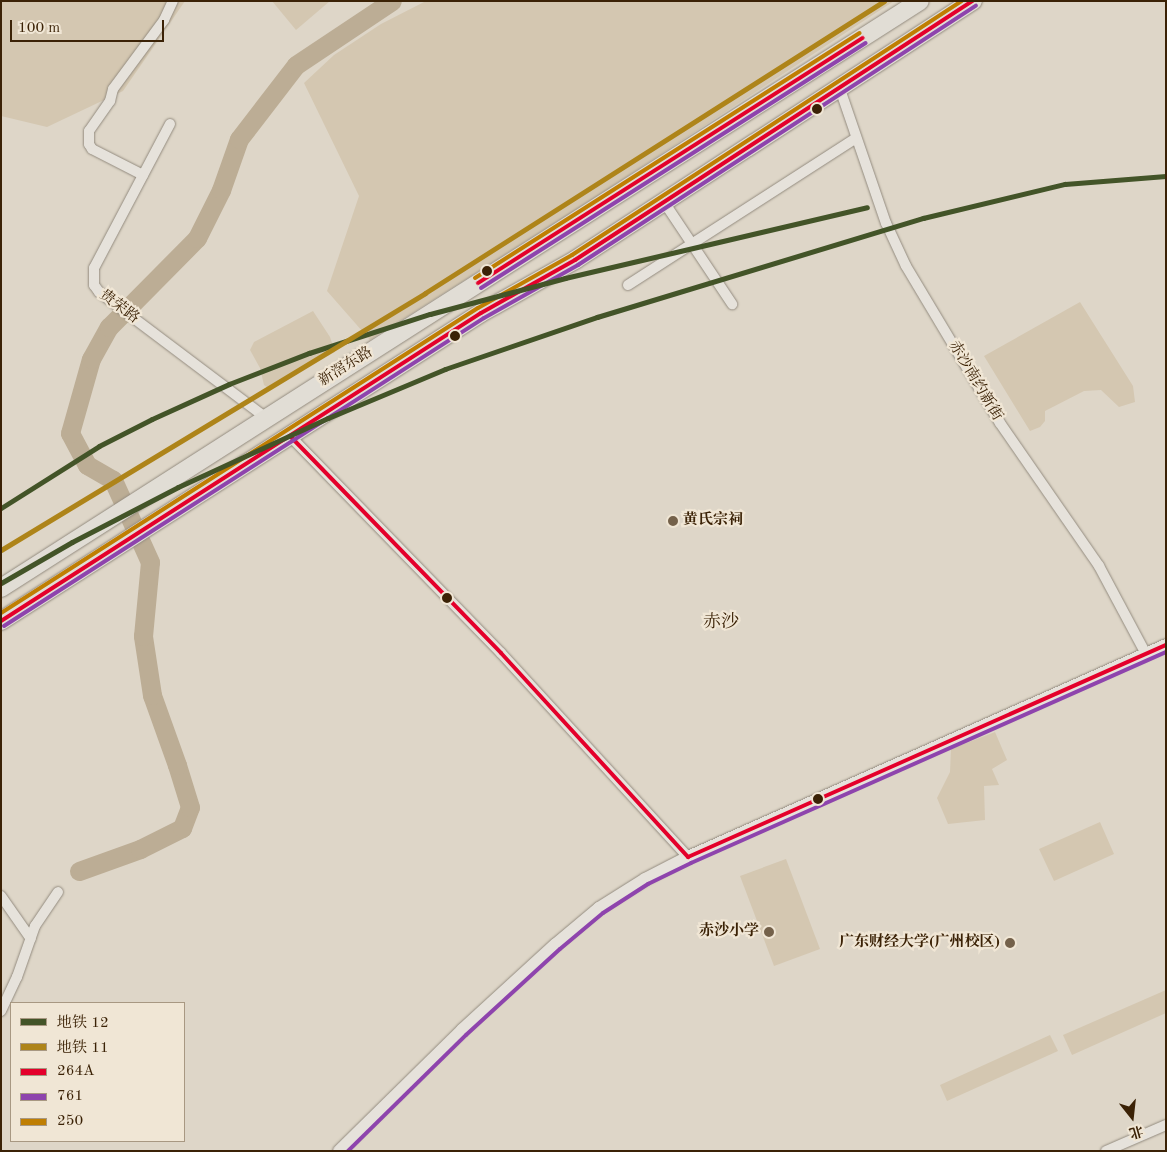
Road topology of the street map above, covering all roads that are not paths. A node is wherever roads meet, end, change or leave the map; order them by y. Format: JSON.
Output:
{"nodes":[{"id":1,"x":173,"y":1,"type":"edge"},
{"id":2,"x":920,"y":1,"type":"edge"},
{"id":3,"x":973,"y":1,"type":"edge"},
{"id":4,"x":840,"y":89,"type":"junction"},
{"id":5,"x":170,"y":124,"type":"dead end"},
{"id":6,"x":856,"y":138,"type":"junction"},
{"id":7,"x":143,"y":174,"type":"junction"},
{"id":8,"x":664,"y":202,"type":"junction"},
{"id":9,"x":692,"y":245,"type":"junction"},
{"id":10,"x":628,"y":285,"type":"dead end"},
{"id":11,"x":732,"y":304,"type":"dead end"},
{"id":12,"x":266,"y":418,"type":"junction"},
{"id":13,"x":290,"y":436,"type":"junction"},
{"id":14,"x":1,"y":588,"type":"edge"},
{"id":15,"x":1,"y":621,"type":"edge"},
{"id":16,"x":1166,"y":645,"type":"edge"},
{"id":17,"x":1146,"y":654,"type":"junction"},
{"id":18,"x":688,"y":857,"type":"junction"},
{"id":19,"x":58,"y":892,"type":"dead end"},
{"id":20,"x":1,"y":896,"type":"edge"},
{"id":21,"x":31,"y":939,"type":"junction"},
{"id":22,"x":1,"y":1011,"type":"edge"},
{"id":23,"x":1166,"y":1125,"type":"edge"},
{"id":24,"x":340,"y":1151,"type":"edge"},
{"id":25,"x":1106,"y":1151,"type":"edge"}],
"edges":[{"from":1,"to":7,"type":"street"},
{"from":2,"to":12,"type":"highway","name":"新滘东路"},
{"from":3,"to":4,"type":"highway","name":"新滘东路"},
{"from":4,"to":6,"type":"street","name":"赤沙南约新街"},
{"from":4,"to":8,"type":"highway","name":"新滘东路"},
{"from":5,"to":7,"type":"street","name":"贵荣路"},
{"from":6,"to":9,"type":"street"},
{"from":6,"to":17,"type":"street","name":"赤沙南约新街"},
{"from":7,"to":12,"type":"street","name":"贵荣路"},
{"from":8,"to":9,"type":"street"},
{"from":8,"to":13,"type":"highway","name":"新滘东路"},
{"from":9,"to":10,"type":"street"},
{"from":9,"to":11,"type":"street"},
{"from":12,"to":14,"type":"highway","name":"新滘东路"},
{"from":13,"to":15,"type":"highway","name":"新滘东路"},
{"from":13,"to":18,"type":"street"},
{"from":16,"to":17,"type":"street"},
{"from":17,"to":18,"type":"street"},
{"from":18,"to":24,"type":"street"},
{"from":19,"to":21,"type":"street"},
{"from":20,"to":21,"type":"street"},
{"from":21,"to":22,"type":"street"},
{"from":23,"to":25,"type":"street"}]}
